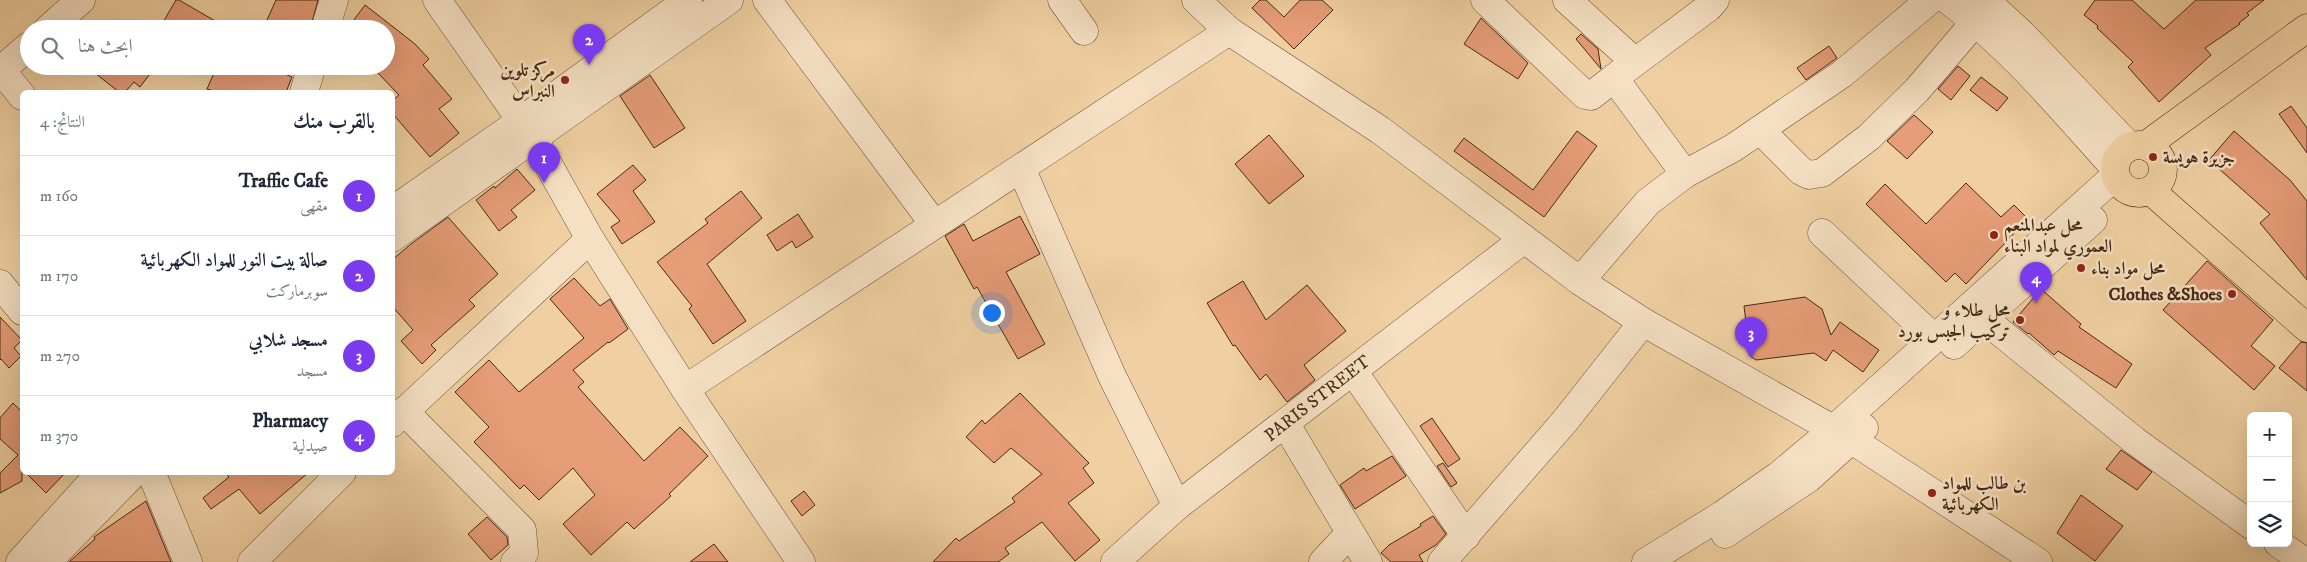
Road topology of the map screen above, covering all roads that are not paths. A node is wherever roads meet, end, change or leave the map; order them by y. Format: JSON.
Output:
{"nodes":[{"id":1,"x":81,"y":0,"type":"edge"},
{"id":2,"x":334,"y":0,"type":"edge"},
{"id":3,"x":437,"y":0,"type":"edge"},
{"id":4,"x":688,"y":0,"type":"edge"},
{"id":5,"x":729,"y":0,"type":"edge"},
{"id":6,"x":767,"y":0,"type":"edge"},
{"id":7,"x":1062,"y":0,"type":"edge"},
{"id":8,"x":1196,"y":0,"type":"edge"},
{"id":9,"x":1485,"y":0,"type":"edge"},
{"id":10,"x":1567,"y":0,"type":"edge"},
{"id":11,"x":1715,"y":0,"type":"edge"},
{"id":12,"x":1930,"y":0,"type":"edge"},
{"id":13,"x":1948,"y":0,"type":"edge"},
{"id":14,"x":1981,"y":11,"type":"edge"},
{"id":15,"x":58,"y":20,"type":"edge"},
{"id":16,"x":328,"y":20,"type":"edge"},
{"id":17,"x":2307,"y":28,"type":"edge"},
{"id":18,"x":1229,"y":31,"type":"junction"},
{"id":19,"x":1084,"y":32,"type":"dead end"},
{"id":20,"x":2307,"y":49,"type":"edge"},
{"id":21,"x":20,"y":54,"type":"edge"},
{"id":22,"x":1624,"y":70,"type":"junction"},
{"id":23,"x":1,"y":71,"type":"edge"},
{"id":24,"x":309,"y":75,"type":"edge"},
{"id":25,"x":305,"y":90,"type":"edge"},
{"id":26,"x":20,"y":94,"type":"edge"},
{"id":27,"x":528,"y":130,"type":"junction"},
{"id":28,"x":1760,"y":130,"type":"junction"},
{"id":29,"x":1021,"y":168,"type":"junction"},
{"id":30,"x":2137,"y":169,"type":"junction"},
{"id":31,"x":1685,"y":174,"type":"junction"},
{"id":32,"x":395,"y":209,"type":"edge"},
{"id":33,"x":934,"y":224,"type":"junction"},
{"id":34,"x":1822,"y":233,"type":"dead end"},
{"id":35,"x":395,"y":236,"type":"edge"},
{"id":36,"x":590,"y":239,"type":"junction"},
{"id":37,"x":1524,"y":239,"type":"junction"},
{"id":38,"x":1580,"y":280,"type":"junction"},
{"id":39,"x":0,"y":284,"type":"edge"},
{"id":40,"x":2307,"y":305,"type":"edge"},
{"id":41,"x":20,"y":309,"type":"edge"},
{"id":42,"x":1984,"y":319,"type":"junction"},
{"id":43,"x":1643,"y":322,"type":"junction"},
{"id":44,"x":2307,"y":328,"type":"edge"},
{"id":45,"x":1934,"y":338,"type":"junction"},
{"id":46,"x":1352,"y":371,"type":"junction"},
{"id":47,"x":685,"y":389,"type":"junction"},
{"id":48,"x":398,"y":417,"type":"edge"},
{"id":49,"x":1285,"y":422,"type":"junction"},
{"id":50,"x":1842,"y":435,"type":"junction"},
{"id":51,"x":98,"y":475,"type":"edge"},
{"id":52,"x":132,"y":475,"type":"edge"},
{"id":53,"x":152,"y":475,"type":"edge"},
{"id":54,"x":339,"y":475,"type":"edge"},
{"id":55,"x":1177,"y":506,"type":"junction"},
{"id":56,"x":2247,"y":522,"type":"edge"},
{"id":57,"x":1350,"y":533,"type":"junction"},
{"id":58,"x":1466,"y":536,"type":"junction"},
{"id":59,"x":2284,"y":547,"type":"edge"},
{"id":60,"x":2303,"y":559,"type":"edge"},
{"id":61,"x":20,"y":562,"type":"edge"},
{"id":62,"x":47,"y":562,"type":"edge"},
{"id":63,"x":188,"y":562,"type":"edge"},
{"id":64,"x":252,"y":562,"type":"edge"},
{"id":65,"x":515,"y":562,"type":"edge"},
{"id":66,"x":801,"y":562,"type":"edge"},
{"id":67,"x":1115,"y":562,"type":"edge"},
{"id":68,"x":1323,"y":562,"type":"edge"},
{"id":69,"x":1368,"y":562,"type":"edge"},
{"id":70,"x":1442,"y":562,"type":"edge"},
{"id":71,"x":1646,"y":562,"type":"edge"},
{"id":72,"x":1679,"y":562,"type":"edge"},
{"id":73,"x":2037,"y":562,"type":"edge"}],
"edges":[{"from":1,"to":15,"type":"street"},
{"from":2,"to":16,"type":"street"},
{"from":3,"to":27,"type":"street"},
{"from":4,"to":27,"type":"street"},
{"from":5,"to":27,"type":"street"},
{"from":6,"to":33,"type":"street"},
{"from":7,"to":19,"type":"street"},
{"from":8,"to":18,"type":"street"},
{"from":9,"to":22,"type":"street"},
{"from":10,"to":22,"type":"street"},
{"from":11,"to":22,"type":"street"},
{"from":12,"to":28,"type":"street"},
{"from":13,"to":14,"type":"street"},
{"from":14,"to":28,"type":"street"},
{"from":14,"to":30,"type":"street"},
{"from":17,"to":30,"type":"main road"},
{"from":18,"to":29,"type":"street"},
{"from":18,"to":37,"type":"street"},
{"from":20,"to":30,"type":"main road"},
{"from":21,"to":23,"type":"street"},
{"from":22,"to":31,"type":"street"},
{"from":23,"to":26,"type":"street"},
{"from":24,"to":25,"type":"street"},
{"from":27,"to":32,"type":"street"},
{"from":27,"to":35,"type":"street"},
{"from":27,"to":36,"type":"street"},
{"from":28,"to":31,"type":"street"},
{"from":29,"to":33,"type":"street"},
{"from":29,"to":55,"type":"street"},
{"from":30,"to":40,"type":"main road"},
{"from":30,"to":42,"type":"street"},
{"from":30,"to":44,"type":"main road"},
{"from":30,"to":45,"type":"street"},
{"from":31,"to":38,"type":"street"},
{"from":33,"to":47,"type":"street"},
{"from":34,"to":45,"type":"street"},
{"from":36,"to":47,"type":"street"},
{"from":36,"to":48,"type":"street"},
{"from":37,"to":38,"type":"street"},
{"from":37,"to":46,"type":"street","name":"PARIS STREET"},
{"from":38,"to":43,"type":"street"},
{"from":39,"to":41,"type":"street"},
{"from":42,"to":50,"type":"street"},
{"from":42,"to":56,"type":"street"},
{"from":43,"to":50,"type":"street"},
{"from":43,"to":58,"type":"street"},
{"from":45,"to":50,"type":"street"},
{"from":46,"to":49,"type":"street","name":"PARIS STREET"},
{"from":46,"to":58,"type":"street"},
{"from":47,"to":66,"type":"street"},
{"from":48,"to":65,"type":"street"},
{"from":49,"to":55,"type":"street","name":"PARIS STREET"},
{"from":49,"to":57,"type":"street"},
{"from":50,"to":71,"type":"street"},
{"from":50,"to":72,"type":"street"},
{"from":50,"to":73,"type":"street"},
{"from":51,"to":61,"type":"street"},
{"from":52,"to":62,"type":"street"},
{"from":53,"to":63,"type":"street"},
{"from":54,"to":64,"type":"street"},
{"from":55,"to":67,"type":"street","name":"PARIS STREET"},
{"from":57,"to":68,"type":"street"},
{"from":57,"to":69,"type":"street"},
{"from":58,"to":70,"type":"street"},
{"from":59,"to":60,"type":"street"}]}
